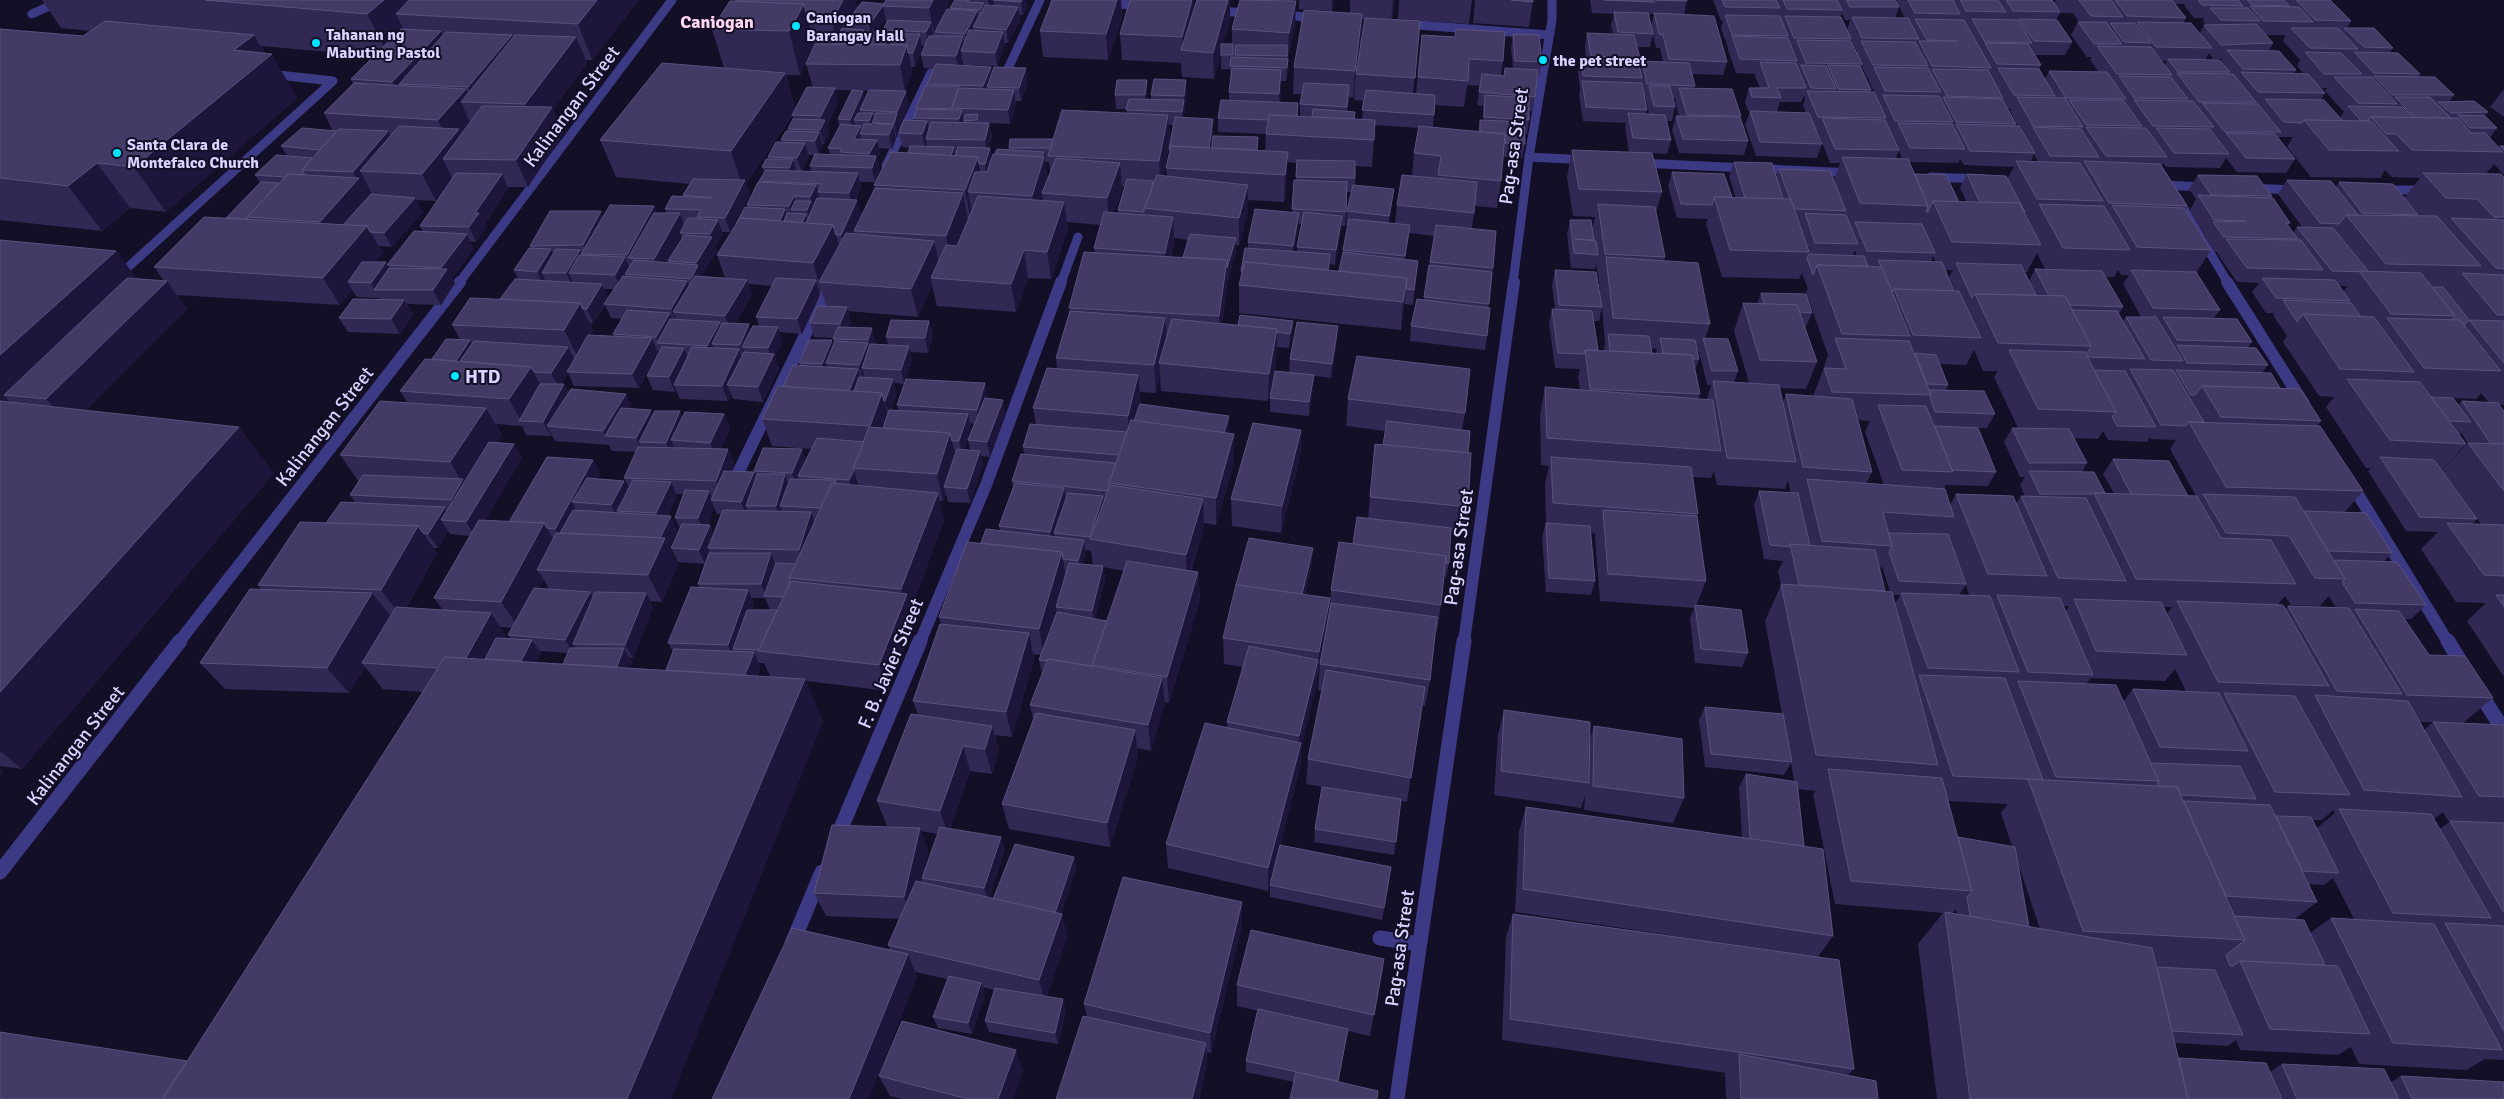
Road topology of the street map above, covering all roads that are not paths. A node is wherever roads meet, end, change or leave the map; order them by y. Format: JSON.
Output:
{"nodes":[{"id":1,"x":62,"y":0,"type":"edge"},
{"id":2,"x":672,"y":0,"type":"edge"},
{"id":3,"x":1040,"y":0,"type":"edge"},
{"id":4,"x":1552,"y":0,"type":"edge"},
{"id":5,"x":1096,"y":2,"type":"edge"},
{"id":6,"x":1156,"y":6,"type":"edge"},
{"id":7,"x":1205,"y":10,"type":"edge"},
{"id":8,"x":32,"y":14,"type":"dead end"},
{"id":9,"x":1264,"y":14,"type":"edge"},
{"id":10,"x":1274,"y":15,"type":"edge"},
{"id":11,"x":1334,"y":19,"type":"edge"},
{"id":12,"x":1393,"y":24,"type":"edge"},
{"id":13,"x":1549,"y":35,"type":"junction"},
{"id":14,"x":254,"y":73,"type":"edge"},
{"id":15,"x":959,"y":73,"type":"edge"},
{"id":16,"x":987,"y":74,"type":"edge"},
{"id":17,"x":1529,"y":157,"type":"junction"},
{"id":18,"x":1596,"y":161,"type":"edge"},
{"id":19,"x":1625,"y":162,"type":"edge"},
{"id":20,"x":883,"y":171,"type":"edge"},
{"id":21,"x":1865,"y":174,"type":"edge"},
{"id":22,"x":1923,"y":176,"type":"edge"},
{"id":23,"x":1991,"y":180,"type":"edge"},
{"id":24,"x":2152,"y":185,"type":"edge"},
{"id":25,"x":2171,"y":186,"type":"junction"},
{"id":26,"x":2220,"y":187,"type":"edge"},
{"id":27,"x":2239,"y":188,"type":"edge"},
{"id":28,"x":2308,"y":190,"type":"edge"},
{"id":29,"x":2367,"y":190,"type":"edge"},
{"id":30,"x":2435,"y":190,"type":"edge"},
{"id":31,"x":1078,"y":237,"type":"dead end"},
{"id":32,"x":97,"y":265,"type":"edge"},
{"id":33,"x":836,"y":270,"type":"edge"},
{"id":34,"x":2311,"y":416,"type":"edge"},
{"id":35,"x":2346,"y":474,"type":"edge"},
{"id":36,"x":736,"y":477,"type":"edge"},
{"id":37,"x":2504,"y":731,"type":"edge"},
{"id":38,"x":0,"y":872,"type":"edge"},
{"id":39,"x":1380,"y":938,"type":"dead end"},
{"id":40,"x":1419,"y":944,"type":"junction"},
{"id":41,"x":788,"y":952,"type":"edge"},
{"id":42,"x":1396,"y":1099,"type":"edge"}],
"edges":[{"from":1,"to":8,"type":"street"},
{"from":2,"to":38,"type":"street","name":"Kalinangan Street"},
{"from":3,"to":16,"type":"street"},
{"from":4,"to":13,"type":"street","name":"Pag-asa Street"},
{"from":5,"to":6,"type":"street"},
{"from":7,"to":9,"type":"street"},
{"from":10,"to":11,"type":"street"},
{"from":12,"to":13,"type":"street"},
{"from":13,"to":17,"type":"street","name":"Pag-asa Street"},
{"from":14,"to":32,"type":"street"},
{"from":15,"to":20,"type":"street"},
{"from":17,"to":18,"type":"street"},
{"from":17,"to":40,"type":"street","name":"Pag-asa Street"},
{"from":19,"to":21,"type":"street"},
{"from":22,"to":23,"type":"street"},
{"from":24,"to":25,"type":"street"},
{"from":25,"to":26,"type":"street"},
{"from":25,"to":34,"type":"street"},
{"from":27,"to":28,"type":"street"},
{"from":29,"to":30,"type":"street"},
{"from":31,"to":41,"type":"street","name":"F. B. Javier Street"},
{"from":33,"to":36,"type":"street"},
{"from":35,"to":37,"type":"street"},
{"from":39,"to":40,"type":"street"},
{"from":40,"to":42,"type":"street","name":"Pag-asa Street"}]}
